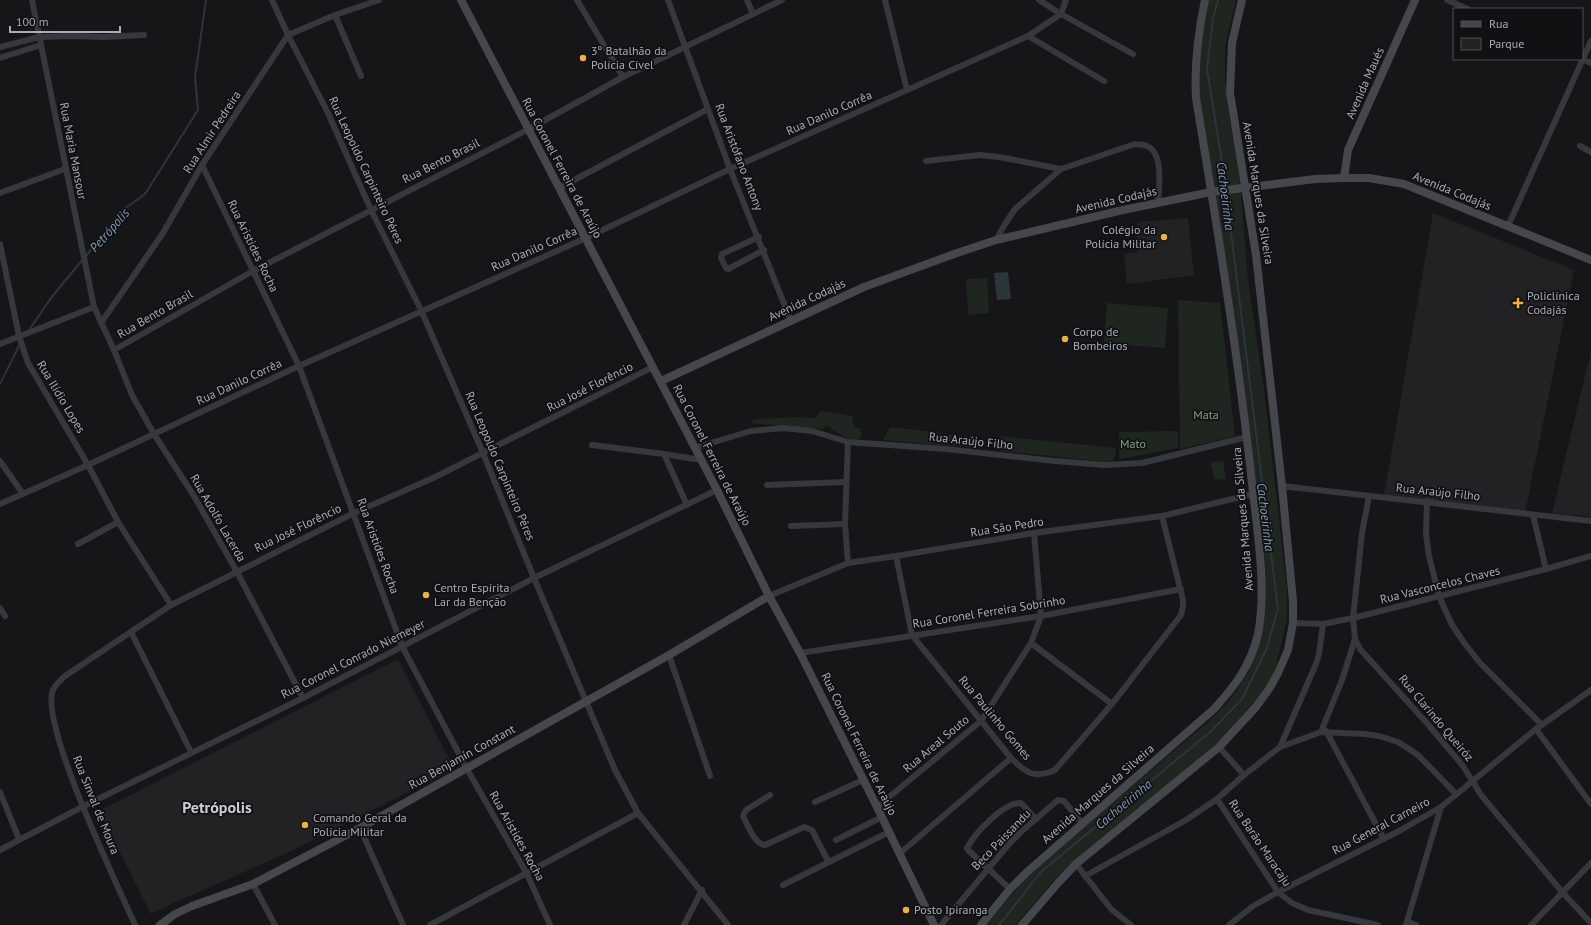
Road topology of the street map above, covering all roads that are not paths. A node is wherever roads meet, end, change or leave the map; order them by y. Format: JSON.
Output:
{"nodes":[{"id":1,"x":32,"y":0,"type":"edge"},
{"id":2,"x":272,"y":0,"type":"edge"},
{"id":3,"x":379,"y":0,"type":"edge"},
{"id":4,"x":461,"y":0,"type":"edge"},
{"id":5,"x":577,"y":0,"type":"edge"},
{"id":6,"x":668,"y":0,"type":"edge"},
{"id":7,"x":747,"y":0,"type":"edge"},
{"id":8,"x":782,"y":0,"type":"edge"},
{"id":9,"x":885,"y":0,"type":"edge"},
{"id":10,"x":1039,"y":0,"type":"edge"},
{"id":11,"x":1066,"y":0,"type":"edge"},
{"id":12,"x":1205,"y":0,"type":"edge"},
{"id":13,"x":1242,"y":0,"type":"edge"},
{"id":14,"x":1415,"y":0,"type":"edge"},
{"id":15,"x":1447,"y":0,"type":"edge"},
{"id":16,"x":1466,"y":8,"type":"edge"},
{"id":17,"x":753,"y":14,"type":"junction"},
{"id":18,"x":1061,"y":14,"type":"junction"},
{"id":19,"x":335,"y":15,"type":"junction"},
{"id":20,"x":144,"y":35,"type":"dead end"},
{"id":21,"x":288,"y":35,"type":"junction"},
{"id":22,"x":1028,"y":36,"type":"junction"},
{"id":23,"x":39,"y":37,"type":"junction"},
{"id":24,"x":1591,"y":41,"type":"edge"},
{"id":25,"x":41,"y":45,"type":"junction"},
{"id":26,"x":685,"y":46,"type":"junction"},
{"id":27,"x":0,"y":47,"type":"edge"},
{"id":28,"x":1133,"y":54,"type":"dead end"},
{"id":29,"x":1583,"y":57,"type":"edge"},
{"id":30,"x":0,"y":58,"type":"edge"},
{"id":31,"x":1582,"y":60,"type":"edge"},
{"id":32,"x":361,"y":76,"type":"dead end"},
{"id":33,"x":623,"y":77,"type":"junction"},
{"id":34,"x":1104,"y":81,"type":"dead end"},
{"id":35,"x":907,"y":90,"type":"junction"},
{"id":36,"x":708,"y":109,"type":"junction"},
{"id":37,"x":529,"y":129,"type":"junction"},
{"id":38,"x":1580,"y":146,"type":"dead end"},
{"id":39,"x":1591,"y":152,"type":"edge"},
{"id":40,"x":926,"y":161,"type":"dead end"},
{"id":41,"x":202,"y":165,"type":"junction"},
{"id":42,"x":65,"y":169,"type":"junction"},
{"id":43,"x":730,"y":169,"type":"junction"},
{"id":44,"x":1061,"y":169,"type":"junction"},
{"id":45,"x":1344,"y":178,"type":"junction"},
{"id":46,"x":559,"y":188,"type":"junction"},
{"id":47,"x":1243,"y":188,"type":"junction"},
{"id":48,"x":1215,"y":192,"type":"junction"},
{"id":49,"x":0,"y":193,"type":"edge"},
{"id":50,"x":1158,"y":203,"type":"junction"},
{"id":51,"x":370,"y":210,"type":"junction"},
{"id":52,"x":1508,"y":226,"type":"junction"},
{"id":53,"x":759,"y":237,"type":"junction"},
{"id":54,"x":586,"y":238,"type":"junction"},
{"id":55,"x":996,"y":240,"type":"junction"},
{"id":56,"x":0,"y":244,"type":"edge"},
{"id":57,"x":764,"y":250,"type":"junction"},
{"id":58,"x":1591,"y":260,"type":"edge"},
{"id":59,"x":253,"y":271,"type":"junction"},
{"id":60,"x":94,"y":307,"type":"junction"},
{"id":61,"x":422,"y":310,"type":"junction"},
{"id":62,"x":791,"y":321,"type":"junction"},
{"id":63,"x":101,"y":322,"type":"junction"},
{"id":64,"x":19,"y":336,"type":"junction"},
{"id":65,"x":0,"y":344,"type":"edge"},
{"id":66,"x":114,"y":350,"type":"junction"},
{"id":67,"x":299,"y":366,"type":"junction"},
{"id":68,"x":653,"y":367,"type":"junction"},
{"id":69,"x":661,"y":381,"type":"junction"},
{"id":70,"x":154,"y":434,"type":"junction"},
{"id":71,"x":1247,"y":437,"type":"junction"},
{"id":72,"x":848,"y":442,"type":"junction"},
{"id":73,"x":592,"y":445,"type":"dead end"},
{"id":74,"x":694,"y":448,"type":"junction"},
{"id":75,"x":483,"y":453,"type":"junction"},
{"id":76,"x":664,"y":454,"type":"junction"},
{"id":77,"x":701,"y":460,"type":"junction"},
{"id":78,"x":0,"y":461,"type":"edge"},
{"id":79,"x":88,"y":465,"type":"junction"},
{"id":80,"x":846,"y":482,"type":"junction"},
{"id":81,"x":768,"y":485,"type":"dead end"},
{"id":82,"x":1282,"y":486,"type":"junction"},
{"id":83,"x":717,"y":490,"type":"junction"},
{"id":84,"x":23,"y":494,"type":"junction"},
{"id":85,"x":1253,"y":494,"type":"junction"},
{"id":86,"x":1369,"y":496,"type":"junction"},
{"id":87,"x":1427,"y":502,"type":"junction"},
{"id":88,"x":0,"y":504,"type":"edge"},
{"id":89,"x":687,"y":504,"type":"junction"},
{"id":90,"x":354,"y":513,"type":"junction"},
{"id":91,"x":1533,"y":515,"type":"junction"},
{"id":92,"x":1162,"y":516,"type":"junction"},
{"id":93,"x":1591,"y":521,"type":"edge"},
{"id":94,"x":118,"y":522,"type":"junction"},
{"id":95,"x":845,"y":524,"type":"junction"},
{"id":96,"x":791,"y":526,"type":"dead end"},
{"id":97,"x":1034,"y":533,"type":"junction"},
{"id":98,"x":78,"y":544,"type":"dead end"},
{"id":99,"x":896,"y":556,"type":"junction"},
{"id":100,"x":1591,"y":556,"type":"edge"},
{"id":101,"x":848,"y":563,"type":"junction"},
{"id":102,"x":1546,"y":569,"type":"junction"},
{"id":103,"x":236,"y":572,"type":"junction"},
{"id":104,"x":534,"y":578,"type":"junction"},
{"id":105,"x":1181,"y":589,"type":"junction"},
{"id":106,"x":769,"y":596,"type":"junction"},
{"id":107,"x":1439,"y":596,"type":"junction"},
{"id":108,"x":171,"y":605,"type":"junction"},
{"id":109,"x":0,"y":608,"type":"edge"},
{"id":110,"x":5,"y":616,"type":"dead end"},
{"id":111,"x":1041,"y":616,"type":"junction"},
{"id":112,"x":1353,"y":618,"type":"junction"},
{"id":113,"x":1293,"y":623,"type":"junction"},
{"id":114,"x":1323,"y":624,"type":"junction"},
{"id":115,"x":131,"y":632,"type":"junction"},
{"id":116,"x":912,"y":635,"type":"junction"},
{"id":117,"x":1355,"y":639,"type":"junction"},
{"id":118,"x":1031,"y":643,"type":"junction"},
{"id":119,"x":402,"y":646,"type":"junction"},
{"id":120,"x":800,"y":653,"type":"junction"},
{"id":121,"x":669,"y":655,"type":"junction"},
{"id":122,"x":53,"y":689,"type":"joint"},
{"id":123,"x":1591,"y":690,"type":"edge"},
{"id":124,"x":303,"y":698,"type":"junction"},
{"id":125,"x":586,"y":702,"type":"junction"},
{"id":126,"x":1112,"y":704,"type":"junction"},
{"id":127,"x":981,"y":721,"type":"junction"},
{"id":128,"x":1542,"y":725,"type":"junction"},
{"id":129,"x":1536,"y":729,"type":"junction"},
{"id":130,"x":1324,"y":732,"type":"junction"},
{"id":131,"x":1219,"y":747,"type":"junction"},
{"id":132,"x":1280,"y":747,"type":"junction"},
{"id":133,"x":192,"y":752,"type":"junction"},
{"id":134,"x":1011,"y":758,"type":"junction"},
{"id":135,"x":467,"y":769,"type":"junction"},
{"id":136,"x":1244,"y":775,"type":"junction"},
{"id":137,"x":710,"y":776,"type":"dead end"},
{"id":138,"x":863,"y":780,"type":"junction"},
{"id":139,"x":1472,"y":780,"type":"junction"},
{"id":140,"x":1591,"y":790,"type":"edge"},
{"id":141,"x":0,"y":792,"type":"edge"},
{"id":142,"x":1456,"y":794,"type":"junction"},
{"id":143,"x":1583,"y":794,"type":"junction"},
{"id":144,"x":770,"y":795,"type":"dead end"},
{"id":145,"x":1217,"y":799,"type":"junction"},
{"id":146,"x":815,"y":802,"type":"dead end"},
{"id":147,"x":1591,"y":804,"type":"edge"},
{"id":148,"x":82,"y":807,"type":"junction"},
{"id":149,"x":877,"y":807,"type":"junction"},
{"id":150,"x":1441,"y":807,"type":"junction"},
{"id":151,"x":638,"y":813,"type":"junction"},
{"id":152,"x":882,"y":817,"type":"junction"},
{"id":153,"x":1036,"y":819,"type":"junction"},
{"id":154,"x":1082,"y":823,"type":"junction"},
{"id":155,"x":360,"y":828,"type":"junction"},
{"id":156,"x":888,"y":832,"type":"junction"},
{"id":157,"x":19,"y":839,"type":"junction"},
{"id":158,"x":1384,"y":839,"type":"junction"},
{"id":159,"x":836,"y":840,"type":"dead end"},
{"id":160,"x":0,"y":850,"type":"edge"},
{"id":161,"x":899,"y":854,"type":"junction"},
{"id":162,"x":828,"y":861,"type":"junction"},
{"id":163,"x":1591,"y":863,"type":"edge"},
{"id":164,"x":1076,"y":864,"type":"junction"},
{"id":165,"x":988,"y":868,"type":"junction"},
{"id":166,"x":527,"y":874,"type":"junction"},
{"id":167,"x":1085,"y":876,"type":"junction"},
{"id":168,"x":253,"y":884,"type":"junction"},
{"id":169,"x":783,"y":885,"type":"dead end"},
{"id":170,"x":1010,"y":889,"type":"junction"},
{"id":171,"x":702,"y":890,"type":"junction"},
{"id":172,"x":1278,"y":892,"type":"junction"},
{"id":173,"x":1563,"y":893,"type":"junction"},
{"id":174,"x":1407,"y":923,"type":"edge"},
{"id":175,"x":1591,"y":923,"type":"edge"},
{"id":176,"x":135,"y":925,"type":"edge"},
{"id":177,"x":160,"y":925,"type":"edge"},
{"id":178,"x":275,"y":925,"type":"edge"},
{"id":179,"x":403,"y":925,"type":"edge"},
{"id":180,"x":430,"y":925,"type":"edge"},
{"id":181,"x":550,"y":925,"type":"edge"},
{"id":182,"x":684,"y":925,"type":"edge"},
{"id":183,"x":728,"y":925,"type":"edge"},
{"id":184,"x":934,"y":925,"type":"edge"},
{"id":185,"x":941,"y":925,"type":"edge"},
{"id":186,"x":981,"y":925,"type":"edge"},
{"id":187,"x":1022,"y":925,"type":"edge"},
{"id":188,"x":1131,"y":925,"type":"edge"},
{"id":189,"x":1230,"y":925,"type":"edge"},
{"id":190,"x":1378,"y":925,"type":"edge"},
{"id":191,"x":1416,"y":925,"type":"edge"},
{"id":192,"x":1531,"y":925,"type":"edge"}],
"edges":[{"from":1,"to":23,"type":"street","name":"Rua Maria Mansour"},
{"from":2,"to":21,"type":"street","name":"Rua Leopoldo Carpinteiro Péres"},
{"from":3,"to":19,"type":"street"},
{"from":4,"to":37,"type":"street","name":"Rua Coronel Ferreira de Araújo"},
{"from":5,"to":33,"type":"street"},
{"from":6,"to":26,"type":"street","name":"Rua Aristófano Antony"},
{"from":7,"to":17,"type":"street"},
{"from":8,"to":17,"type":"street","name":"Rua Bento Brasil"},
{"from":9,"to":35,"type":"street"},
{"from":10,"to":18,"type":"street"},
{"from":11,"to":18,"type":"street"},
{"from":12,"to":48,"type":"street","name":"Avenida Marques da Silveira"},
{"from":13,"to":47,"type":"street","name":"Avenida Marques da Silveira"},
{"from":14,"to":45,"type":"street","name":"Avenida Maués"},
{"from":15,"to":16,"type":"street"},
{"from":17,"to":26,"type":"street","name":"Rua Bento Brasil"},
{"from":18,"to":22,"type":"street","name":"Rua Danilo Corrêa"},
{"from":18,"to":28,"type":"street"},
{"from":19,"to":21,"type":"street"},
{"from":19,"to":32,"type":"street"},
{"from":20,"to":23,"type":"street"},
{"from":21,"to":41,"type":"street","name":"Rua Almir Pedreira"},
{"from":21,"to":51,"type":"street","name":"Rua Leopoldo Carpinteiro Péres"},
{"from":22,"to":34,"type":"street"},
{"from":22,"to":35,"type":"street","name":"Rua Danilo Corrêa"},
{"from":23,"to":25,"type":"street","name":"Rua Maria Mansour"},
{"from":23,"to":27,"type":"street"},
{"from":24,"to":29,"type":"street"},
{"from":25,"to":30,"type":"street"},
{"from":25,"to":42,"type":"street","name":"Rua Maria Mansour"},
{"from":26,"to":33,"type":"street","name":"Rua Bento Brasil"},
{"from":26,"to":36,"type":"street","name":"Rua Aristófano Antony"},
{"from":31,"to":52,"type":"street"},
{"from":33,"to":37,"type":"street","name":"Rua Bento Brasil"},
{"from":35,"to":43,"type":"street","name":"Rua Danilo Corrêa"},
{"from":36,"to":43,"type":"street","name":"Rua Aristófano Antony"},
{"from":36,"to":46,"type":"street"},
{"from":37,"to":46,"type":"street","name":"Rua Coronel Ferreira de Araújo"},
{"from":37,"to":51,"type":"street","name":"Rua Bento Brasil"},
{"from":38,"to":39,"type":"street"},
{"from":40,"to":44,"type":"street"},
{"from":41,"to":59,"type":"street","name":"Rua Aristides Rocha"},
{"from":41,"to":63,"type":"street","name":"Rua Almir Pedreira"},
{"from":42,"to":49,"type":"street"},
{"from":42,"to":60,"type":"street","name":"Rua Maria Mansour"},
{"from":43,"to":53,"type":"street","name":"Rua Aristófano Antony"},
{"from":43,"to":54,"type":"street","name":"Rua Danilo Corrêa"},
{"from":44,"to":50,"type":"street"},
{"from":44,"to":55,"type":"street"},
{"from":45,"to":47,"type":"street","name":"Avenida Codajás"},
{"from":45,"to":52,"type":"street","name":"Avenida Codajás"},
{"from":46,"to":54,"type":"street","name":"Rua Coronel Ferreira de Araújo"},
{"from":47,"to":48,"type":"street","name":"Avenida Codajás"},
{"from":47,"to":82,"type":"street","name":"Avenida Marques da Silveira"},
{"from":48,"to":50,"type":"street","name":"Avenida Codajás"},
{"from":48,"to":71,"type":"street","name":"Avenida Marques da Silveira"},
{"from":50,"to":55,"type":"street","name":"Avenida Codajás"},
{"from":51,"to":59,"type":"street","name":"Rua Bento Brasil"},
{"from":51,"to":61,"type":"street","name":"Rua Leopoldo Carpinteiro Péres"},
{"from":52,"to":58,"type":"street","name":"Avenida Codajás"},
{"from":53,"to":57,"type":"street","name":"Rua Aristófano Antony"},
{"from":53,"to":57,"type":"street"},
{"from":54,"to":61,"type":"street","name":"Rua Danilo Corrêa"},
{"from":54,"to":68,"type":"street","name":"Rua Coronel Ferreira de Araújo"},
{"from":55,"to":62,"type":"street","name":"Avenida Codajás"},
{"from":56,"to":64,"type":"street","name":"Rua Ilídio Lopes"},
{"from":57,"to":62,"type":"street","name":"Rua Aristófano Antony"},
{"from":59,"to":66,"type":"street","name":"Rua Bento Brasil"},
{"from":59,"to":67,"type":"street","name":"Rua Aristides Rocha"},
{"from":60,"to":63,"type":"street","name":"Rua Maria Mansour"},
{"from":60,"to":64,"type":"street"},
{"from":61,"to":67,"type":"street","name":"Rua Danilo Corrêa"},
{"from":61,"to":75,"type":"street","name":"Rua Leopoldo Carpinteiro Péres"},
{"from":62,"to":69,"type":"street","name":"Avenida Codajás"},
{"from":63,"to":66,"type":"street","name":"Rua Adolfo Lacerda"},
{"from":64,"to":65,"type":"street"},
{"from":64,"to":79,"type":"street","name":"Rua Ilídio Lopes"},
{"from":66,"to":70,"type":"street","name":"Rua Adolfo Lacerda"},
{"from":67,"to":70,"type":"street","name":"Rua Danilo Corrêa"},
{"from":67,"to":90,"type":"street","name":"Rua Aristides Rocha"},
{"from":68,"to":69,"type":"street","name":"Rua Coronel Ferreira de Araújo"},
{"from":68,"to":75,"type":"street","name":"Rua José Florêncio"},
{"from":69,"to":74,"type":"street","name":"Rua Coronel Ferreira de Araújo"},
{"from":70,"to":79,"type":"street","name":"Rua Danilo Corrêa"},
{"from":70,"to":103,"type":"street","name":"Rua Adolfo Lacerda"},
{"from":71,"to":72,"type":"street","name":"Rua Araújo Filho"},
{"from":71,"to":85,"type":"street","name":"Avenida Marques da Silveira"},
{"from":72,"to":74,"type":"street","name":"Rua Araújo Filho"},
{"from":72,"to":80,"type":"street"},
{"from":73,"to":76,"type":"street"},
{"from":74,"to":77,"type":"street","name":"Rua Coronel Ferreira de Araújo"},
{"from":75,"to":90,"type":"street","name":"Rua José Florêncio"},
{"from":75,"to":104,"type":"street","name":"Rua Leopoldo Carpinteiro Péres"},
{"from":76,"to":77,"type":"street"},
{"from":76,"to":89,"type":"street"},
{"from":77,"to":83,"type":"street","name":"Rua Coronel Ferreira de Araújo"},
{"from":78,"to":84,"type":"street"},
{"from":79,"to":84,"type":"street","name":"Rua Danilo Corrêa"},
{"from":79,"to":94,"type":"street","name":"Rua Ilídio Lopes"},
{"from":80,"to":81,"type":"street"},
{"from":80,"to":95,"type":"street"},
{"from":82,"to":86,"type":"street","name":"Rua Araújo Filho"},
{"from":82,"to":113,"type":"street","name":"Avenida Marques da Silveira"},
{"from":83,"to":89,"type":"street","name":"Rua Coronel Conrado Niemeyer"},
{"from":83,"to":106,"type":"street","name":"Rua Coronel Ferreira de Araújo"},
{"from":84,"to":88,"type":"street","name":"Rua Danilo Corrêa"},
{"from":85,"to":92,"type":"street","name":"Rua São Pedro"},
{"from":85,"to":154,"type":"street","name":"Avenida Marques da Silveira"},
{"from":86,"to":87,"type":"street","name":"Rua Araújo Filho"},
{"from":86,"to":112,"type":"street","name":"Rua Clarindo Queiróz"},
{"from":87,"to":91,"type":"street","name":"Rua Araújo Filho"},
{"from":87,"to":107,"type":"street"},
{"from":89,"to":104,"type":"street","name":"Rua Coronel Conrado Niemeyer"},
{"from":90,"to":103,"type":"street","name":"Rua José Florêncio"},
{"from":90,"to":119,"type":"street","name":"Rua Aristides Rocha"},
{"from":91,"to":93,"type":"street","name":"Rua Araújo Filho"},
{"from":91,"to":102,"type":"street"},
{"from":92,"to":97,"type":"street","name":"Rua São Pedro"},
{"from":92,"to":105,"type":"street","name":"Rua Paulinho Gomes"},
{"from":94,"to":98,"type":"street"},
{"from":94,"to":108,"type":"street","name":"Rua Ilídio Lopes"},
{"from":95,"to":96,"type":"street"},
{"from":95,"to":101,"type":"street"},
{"from":97,"to":99,"type":"street","name":"Rua São Pedro"},
{"from":97,"to":111,"type":"street","name":"Rua Areal Souto"},
{"from":99,"to":101,"type":"street","name":"Rua São Pedro"},
{"from":99,"to":116,"type":"street","name":"Rua Paulinho Gomes"},
{"from":100,"to":102,"type":"street","name":"Rua Vasconcelos Chaves"},
{"from":101,"to":106,"type":"street","name":"Rua São Pedro"},
{"from":102,"to":107,"type":"street","name":"Rua Vasconcelos Chaves"},
{"from":103,"to":108,"type":"street","name":"Rua José Florêncio"},
{"from":103,"to":124,"type":"street","name":"Rua Adolfo Lacerda"},
{"from":104,"to":119,"type":"street","name":"Rua Coronel Conrado Niemeyer"},
{"from":104,"to":125,"type":"street","name":"Rua Leopoldo Carpinteiro Péres"},
{"from":105,"to":111,"type":"street","name":"Rua Coronel Ferreira Sobrinho"},
{"from":105,"to":126,"type":"street","name":"Rua Paulinho Gomes"},
{"from":106,"to":120,"type":"street","name":"Rua Coronel Ferreira de Araújo"},
{"from":106,"to":121,"type":"street","name":"Rua Benjamín Constant"},
{"from":107,"to":112,"type":"street","name":"Rua Vasconcelos Chaves"},
{"from":107,"to":128,"type":"street"},
{"from":108,"to":115,"type":"street","name":"Rua José Florêncio"},
{"from":109,"to":110,"type":"street"},
{"from":111,"to":116,"type":"street","name":"Rua Coronel Ferreira Sobrinho"},
{"from":111,"to":118,"type":"street","name":"Rua Areal Souto"},
{"from":112,"to":114,"type":"street","name":"Rua Vasconcelos Chaves"},
{"from":112,"to":117,"type":"street","name":"Rua Clarindo Queiróz"},
{"from":113,"to":114,"type":"street","name":"Rua Vasconcelos Chaves"},
{"from":113,"to":131,"type":"street","name":"Avenida Marques da Silveira"},
{"from":114,"to":132,"type":"street"},
{"from":115,"to":122,"type":"street","name":"Rua José Florêncio"},
{"from":115,"to":133,"type":"street"},
{"from":116,"to":120,"type":"street","name":"Rua Coronel Ferreira Sobrinho"},
{"from":116,"to":127,"type":"street","name":"Rua Paulinho Gomes"},
{"from":117,"to":130,"type":"street"},
{"from":117,"to":139,"type":"street","name":"Rua Clarindo Queiróz"},
{"from":118,"to":126,"type":"street"},
{"from":118,"to":127,"type":"street","name":"Rua Areal Souto"},
{"from":119,"to":124,"type":"street","name":"Rua Coronel Conrado Niemeyer"},
{"from":119,"to":135,"type":"street","name":"Rua Aristides Rocha"},
{"from":120,"to":138,"type":"street","name":"Rua Coronel Ferreira de Araújo"},
{"from":121,"to":125,"type":"street","name":"Rua Benjamín Constant"},
{"from":121,"to":137,"type":"street"},
{"from":122,"to":148,"type":"street","name":"Rua Sinval de Moura"},
{"from":123,"to":128,"type":"street","name":"Rua General Carneiro"},
{"from":124,"to":133,"type":"street","name":"Rua Coronel Conrado Niemeyer"},
{"from":125,"to":135,"type":"street","name":"Rua Benjamín Constant"},
{"from":125,"to":151,"type":"street","name":"Rua Leopoldo Carpinteiro Péres"},
{"from":126,"to":134,"type":"street","name":"Rua Paulinho Gomes"},
{"from":127,"to":134,"type":"street","name":"Rua Paulinho Gomes"},
{"from":127,"to":149,"type":"street","name":"Rua Areal Souto"},
{"from":128,"to":129,"type":"street","name":"Rua General Carneiro"},
{"from":129,"to":139,"type":"street","name":"Rua General Carneiro"},
{"from":129,"to":143,"type":"street"},
{"from":130,"to":132,"type":"street"},
{"from":130,"to":142,"type":"street"},
{"from":130,"to":158,"type":"street"},
{"from":131,"to":136,"type":"street"},
{"from":131,"to":164,"type":"street","name":"Avenida Marques da Silveira"},
{"from":132,"to":136,"type":"street"},
{"from":133,"to":148,"type":"street","name":"Rua Coronel Conrado Niemeyer"},
{"from":134,"to":161,"type":"street"},
{"from":135,"to":155,"type":"street","name":"Rua Benjamín Constant"},
{"from":135,"to":166,"type":"street","name":"Rua Aristides Rocha"},
{"from":136,"to":145,"type":"street"},
{"from":138,"to":146,"type":"street"},
{"from":138,"to":149,"type":"street","name":"Rua Coronel Ferreira de Araújo"},
{"from":139,"to":142,"type":"street","name":"Rua General Carneiro"},
{"from":139,"to":173,"type":"street","name":"Rua Clarindo Queiróz"},
{"from":140,"to":143,"type":"street"},
{"from":141,"to":157,"type":"street"},
{"from":142,"to":150,"type":"street","name":"Rua General Carneiro"},
{"from":143,"to":147,"type":"street"},
{"from":144,"to":162,"type":"street"},
{"from":145,"to":167,"type":"street"},
{"from":145,"to":172,"type":"street","name":"Rua Barão Maracaju"},
{"from":148,"to":157,"type":"street","name":"Rua Coronel Conrado Niemeyer"},
{"from":148,"to":176,"type":"street","name":"Rua Sinval de Moura"},
{"from":149,"to":152,"type":"street","name":"Rua Coronel Ferreira de Araújo"},
{"from":150,"to":158,"type":"street","name":"Rua General Carneiro"},
{"from":150,"to":174,"type":"street"},
{"from":151,"to":166,"type":"street"},
{"from":151,"to":171,"type":"street","name":"Rua Leopoldo Carpinteiro Péres"},
{"from":152,"to":156,"type":"street","name":"Rua Coronel Ferreira de Araújo"},
{"from":152,"to":159,"type":"street"},
{"from":153,"to":154,"type":"street","name":"Beco Paissandu"},
{"from":153,"to":165,"type":"street","name":"Beco Paissandu"},
{"from":153,"to":165,"type":"street"},
{"from":154,"to":170,"type":"street","name":"Avenida Marques da Silveira"},
{"from":155,"to":168,"type":"street","name":"Rua Benjamín Constant"},
{"from":155,"to":179,"type":"street"},
{"from":156,"to":161,"type":"street","name":"Rua Coronel Ferreira de Araújo"},
{"from":156,"to":162,"type":"street"},
{"from":157,"to":160,"type":"street","name":"Rua Coronel Conrado Niemeyer"},
{"from":158,"to":172,"type":"street","name":"Rua General Carneiro"},
{"from":161,"to":184,"type":"street","name":"Rua Coronel Ferreira de Araújo"},
{"from":162,"to":169,"type":"street"},
{"from":163,"to":173,"type":"street"},
{"from":164,"to":167,"type":"street"},
{"from":164,"to":187,"type":"street","name":"Avenida Marques da Silveira"},
{"from":165,"to":170,"type":"street"},
{"from":165,"to":185,"type":"street","name":"Beco Paissandu"},
{"from":166,"to":180,"type":"street"},
{"from":166,"to":181,"type":"street","name":"Rua Aristides Rocha"},
{"from":167,"to":188,"type":"street"},
{"from":168,"to":177,"type":"street","name":"Rua Benjamín Constant"},
{"from":168,"to":178,"type":"street"},
{"from":170,"to":186,"type":"street","name":"Avenida Marques da Silveira"},
{"from":171,"to":182,"type":"street"},
{"from":171,"to":183,"type":"street","name":"Rua Leopoldo Carpinteiro Péres"},
{"from":172,"to":189,"type":"street","name":"Rua General Carneiro"},
{"from":172,"to":190,"type":"street","name":"Rua Barão Maracaju"},
{"from":173,"to":175,"type":"street","name":"Rua Clarindo Queiróz"},
{"from":173,"to":192,"type":"street"},
{"from":174,"to":191,"type":"street"}]}
